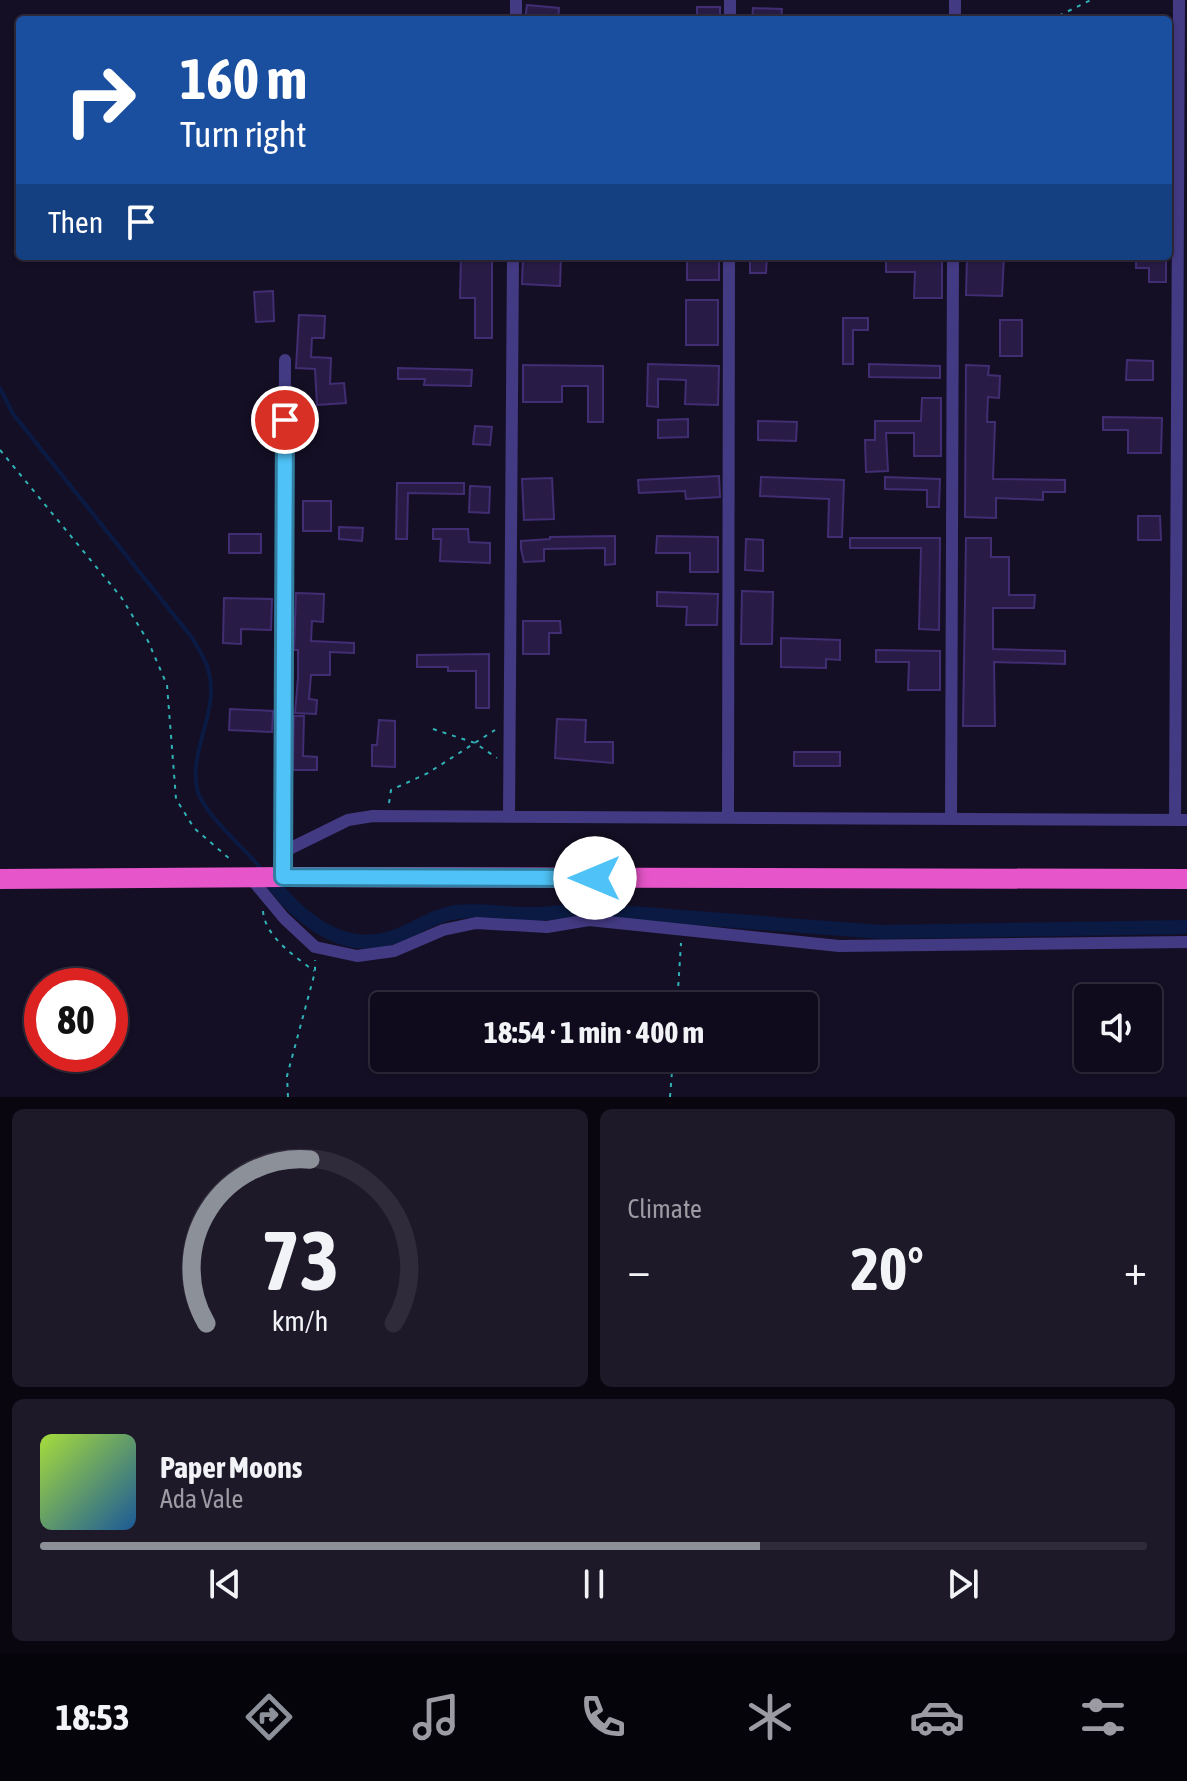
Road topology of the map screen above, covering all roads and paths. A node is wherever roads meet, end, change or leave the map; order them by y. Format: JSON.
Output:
{"nodes":[{"id":1,"x":1091,"y":0,"type":"edge"},
{"id":2,"x":1179,"y":0,"type":"edge"},
{"id":3,"x":1058,"y":16,"type":"edge"},
{"id":4,"x":1178,"y":158,"type":"edge"},
{"id":5,"x":513,"y":260,"type":"edge"},
{"id":6,"x":729,"y":260,"type":"edge"},
{"id":7,"x":953,"y":260,"type":"edge"},
{"id":8,"x":285,"y":360,"type":"dead end"},
{"id":9,"x":0,"y":450,"type":"edge"},
{"id":10,"x":510,"y":720,"type":"junction"},
{"id":11,"x":433,"y":729,"type":"dead end"},
{"id":12,"x":475,"y":743,"type":"junction"},
{"id":13,"x":510,"y":767,"type":"junction"},
{"id":14,"x":387,"y":816,"type":"junction"},
{"id":15,"x":509,"y":816,"type":"junction"},
{"id":16,"x":728,"y":818,"type":"junction"},
{"id":17,"x":951,"y":819,"type":"junction"},
{"id":18,"x":1181,"y":820,"type":"edge"},
{"id":19,"x":283,"y":852,"type":"junction"},
{"id":20,"x":283,"y":877,"type":"junction"},
{"id":21,"x":0,"y":879,"type":"edge"},
{"id":22,"x":1187,"y":879,"type":"edge"},
{"id":23,"x":255,"y":884,"type":"junction"},
{"id":24,"x":682,"y":930,"type":"junction"},
{"id":25,"x":1187,"y":942,"type":"edge"},
{"id":26,"x":315,"y":947,"type":"junction"},
{"id":27,"x":315,"y":972,"type":"junction"},
{"id":28,"x":678,"y":992,"type":"edge"},
{"id":29,"x":672,"y":1072,"type":"edge"},
{"id":30,"x":288,"y":1097,"type":"edge"},
{"id":31,"x":670,"y":1097,"type":"edge"}],
"edges":[{"from":1,"to":3,"type":"path"},
{"from":2,"to":4,"type":"street"},
{"from":4,"to":18,"type":"street"},
{"from":5,"to":10,"type":"street"},
{"from":6,"to":16,"type":"street"},
{"from":7,"to":17,"type":"street"},
{"from":8,"to":19,"type":"street"},
{"from":9,"to":23,"type":"path"},
{"from":10,"to":12,"type":"path"},
{"from":10,"to":13,"type":"street"},
{"from":11,"to":12,"type":"path"},
{"from":12,"to":13,"type":"path"},
{"from":12,"to":14,"type":"path"},
{"from":13,"to":15,"type":"street"},
{"from":14,"to":15,"type":"street"},
{"from":14,"to":19,"type":"street"},
{"from":15,"to":16,"type":"street"},
{"from":16,"to":17,"type":"street"},
{"from":17,"to":18,"type":"street"},
{"from":19,"to":20,"type":"street"},
{"from":20,"to":22,"type":"highway"},
{"from":20,"to":23,"type":"highway"},
{"from":21,"to":23,"type":"highway"},
{"from":23,"to":26,"type":"street"},
{"from":23,"to":27,"type":"path"},
{"from":24,"to":25,"type":"street"},
{"from":24,"to":26,"type":"street"},
{"from":24,"to":28,"type":"path"},
{"from":26,"to":27,"type":"path"},
{"from":27,"to":30,"type":"path"},
{"from":29,"to":31,"type":"path"}]}
